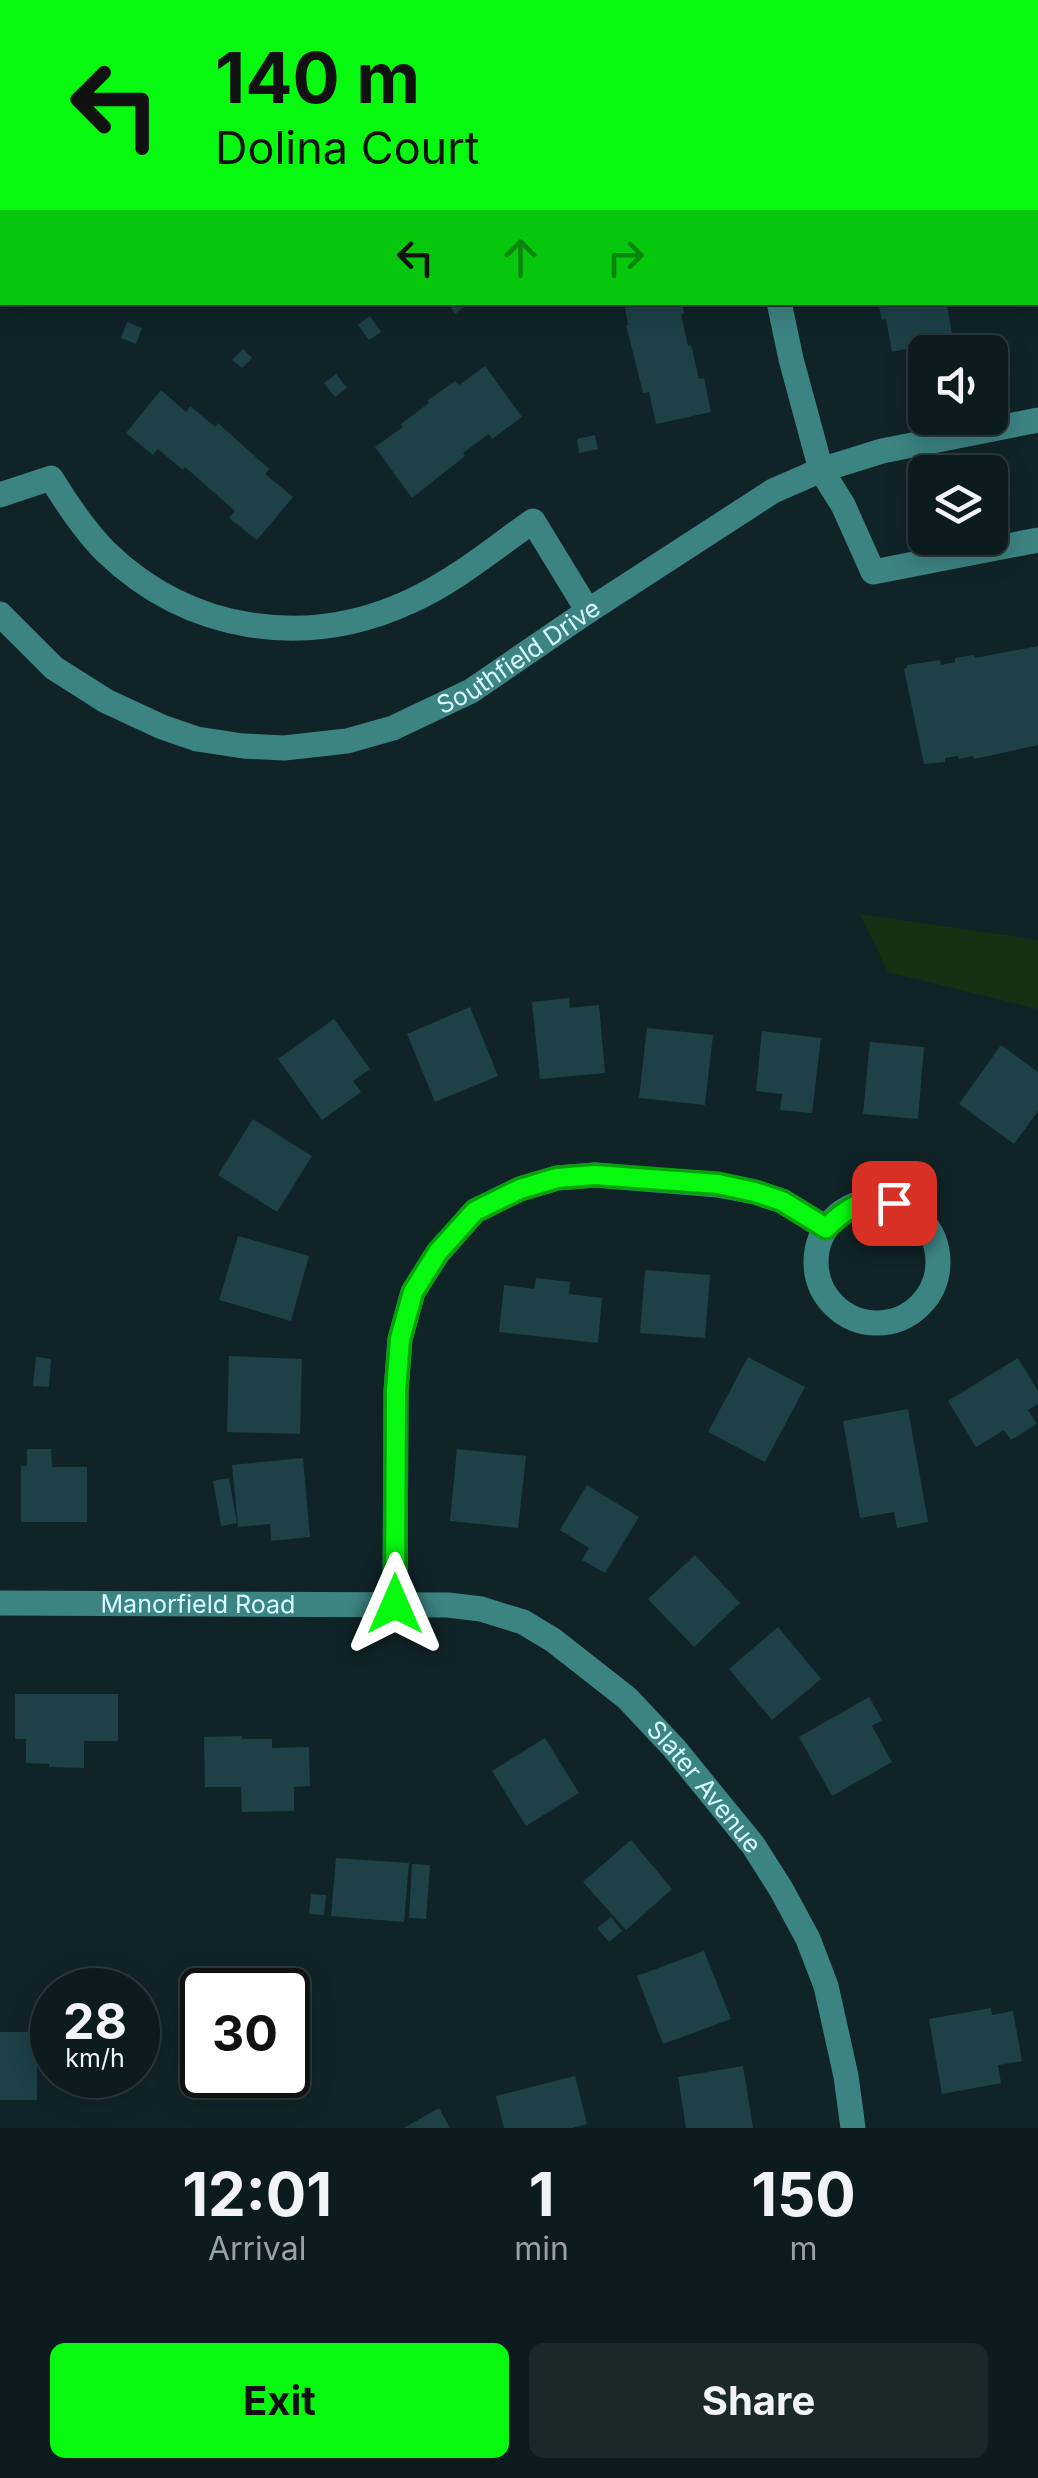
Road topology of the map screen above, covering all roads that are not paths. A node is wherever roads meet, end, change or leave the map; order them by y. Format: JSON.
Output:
{"nodes":[{"id":1,"x":781,"y":305,"type":"edge"},
{"id":2,"x":1038,"y":420,"type":"edge"},
{"id":3,"x":822,"y":470,"type":"junction"},
{"id":4,"x":0,"y":496,"type":"edge"},
{"id":5,"x":1038,"y":540,"type":"edge"},
{"id":6,"x":588,"y":611,"type":"junction"},
{"id":7,"x":0,"y":614,"type":"edge"},
{"id":8,"x":826,"y":1228,"type":"junction"},
{"id":9,"x":0,"y":1603,"type":"edge"},
{"id":10,"x":395,"y":1604,"type":"junction"},
{"id":11,"x":852,"y":2128,"type":"edge"}],
"edges":[{"from":1,"to":3,"type":"street"},
{"from":2,"to":3,"type":"street","name":"Southfield Drive"},
{"from":3,"to":5,"type":"street"},
{"from":3,"to":6,"type":"street","name":"Southfield Drive"},
{"from":4,"to":6,"type":"street"},
{"from":6,"to":7,"type":"street","name":"Southfield Drive"},
{"from":8,"to":8,"type":"street"},
{"from":8,"to":10,"type":"street"},
{"from":9,"to":10,"type":"street","name":"Manorfield Road"},
{"from":10,"to":11,"type":"street","name":"Slater Avenue"}]}
